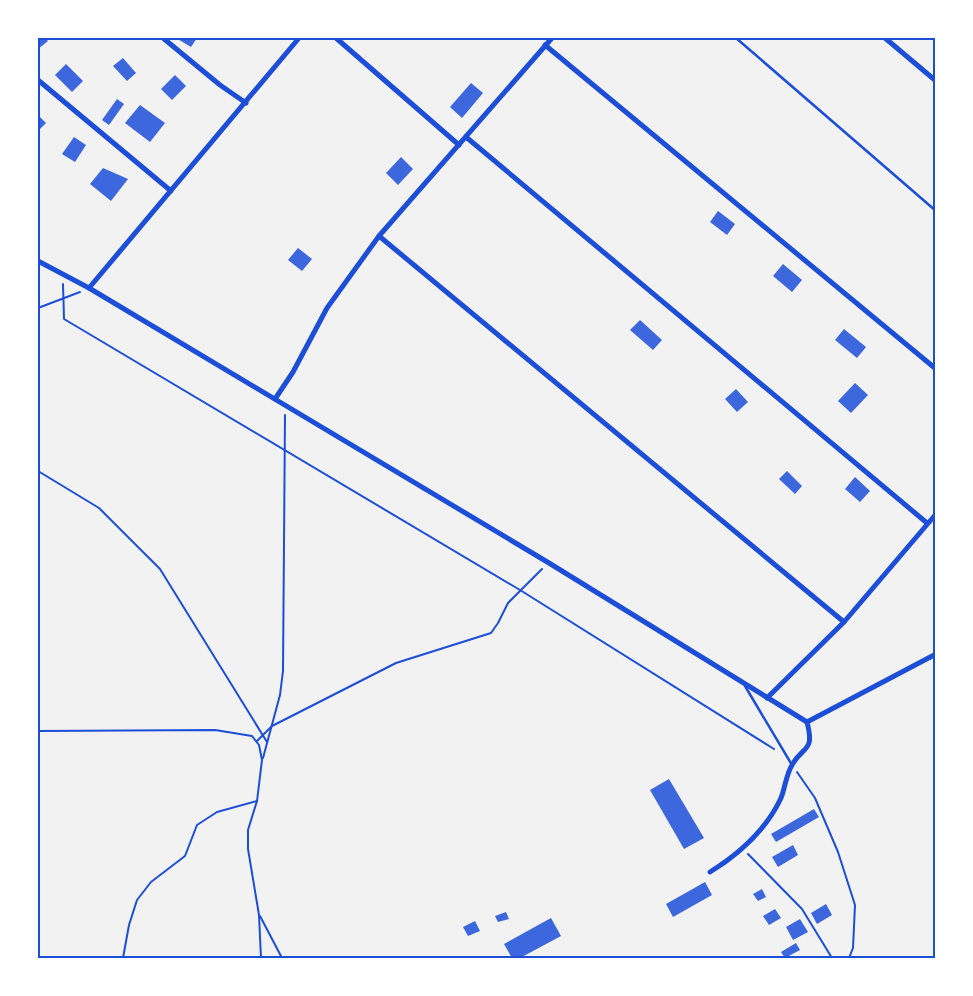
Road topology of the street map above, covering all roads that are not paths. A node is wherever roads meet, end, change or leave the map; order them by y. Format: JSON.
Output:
{"nodes":[{"id":1,"x":163,"y":38,"type":"edge"},
{"id":2,"x":299,"y":38,"type":"edge"},
{"id":3,"x":336,"y":38,"type":"edge"},
{"id":4,"x":552,"y":38,"type":"edge"},
{"id":5,"x":736,"y":38,"type":"edge"},
{"id":6,"x":886,"y":38,"type":"edge"},
{"id":7,"x":545,"y":45,"type":"junction"},
{"id":8,"x":38,"y":80,"type":"edge"},
{"id":9,"x":936,"y":81,"type":"edge"},
{"id":10,"x":246,"y":103,"type":"junction"},
{"id":11,"x":466,"y":137,"type":"junction"},
{"id":12,"x":459,"y":145,"type":"junction"},
{"id":13,"x":171,"y":191,"type":"junction"},
{"id":14,"x":936,"y":211,"type":"edge"},
{"id":15,"x":379,"y":236,"type":"junction"},
{"id":16,"x":38,"y":261,"type":"edge"},
{"id":17,"x":89,"y":288,"type":"junction"},
{"id":18,"x":936,"y":369,"type":"edge"},
{"id":19,"x":275,"y":399,"type":"junction"},
{"id":20,"x":936,"y":514,"type":"edge"},
{"id":21,"x":928,"y":523,"type":"junction"},
{"id":22,"x":844,"y":622,"type":"junction"},
{"id":23,"x":936,"y":654,"type":"edge"},
{"id":24,"x":744,"y":685,"type":"junction"},
{"id":25,"x":766,"y":698,"type":"junction"},
{"id":26,"x":807,"y":722,"type":"junction"},
{"id":27,"x":792,"y":765,"type":"junction"},
{"id":28,"x":710,"y":872,"type":"dead end"}],
"edges":[{"from":1,"to":10,"type":"street"},
{"from":2,"to":10,"type":"street"},
{"from":3,"to":12,"type":"street"},
{"from":4,"to":7,"type":"street"},
{"from":5,"to":14,"type":"lane"},
{"from":6,"to":9,"type":"street"},
{"from":7,"to":11,"type":"street"},
{"from":7,"to":18,"type":"street"},
{"from":8,"to":13,"type":"street"},
{"from":10,"to":13,"type":"street"},
{"from":11,"to":12,"type":"street"},
{"from":11,"to":21,"type":"street"},
{"from":12,"to":15,"type":"street"},
{"from":13,"to":17,"type":"street"},
{"from":15,"to":19,"type":"street"},
{"from":15,"to":22,"type":"street"},
{"from":16,"to":17,"type":"street"},
{"from":17,"to":19,"type":"street"},
{"from":19,"to":24,"type":"street"},
{"from":20,"to":21,"type":"street"},
{"from":21,"to":22,"type":"street"},
{"from":22,"to":25,"type":"street"},
{"from":23,"to":26,"type":"street"},
{"from":24,"to":25,"type":"street"},
{"from":24,"to":27,"type":"lane"},
{"from":25,"to":26,"type":"street"},
{"from":26,"to":27,"type":"street"},
{"from":27,"to":28,"type":"street"}]}
